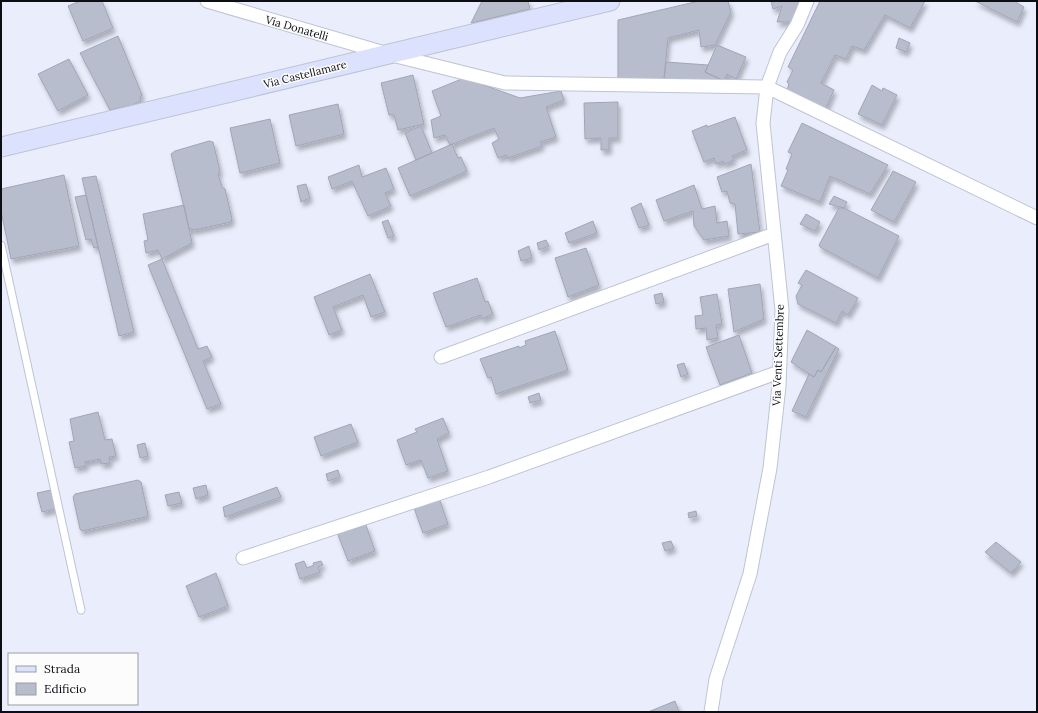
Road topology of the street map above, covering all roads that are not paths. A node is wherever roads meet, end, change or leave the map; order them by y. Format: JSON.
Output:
{"nodes":[{"id":1,"x":207,"y":1,"type":"edge"},
{"id":2,"x":610,"y":1,"type":"edge"},
{"id":3,"x":807,"y":1,"type":"edge"},
{"id":4,"x":388,"y":54,"type":"junction"},
{"id":5,"x":767,"y":88,"type":"junction"},
{"id":6,"x":1,"y":147,"type":"edge"},
{"id":7,"x":1037,"y":218,"type":"edge"},
{"id":8,"x":774,"y":234,"type":"junction"},
{"id":9,"x":1,"y":245,"type":"edge"},
{"id":10,"x":441,"y":357,"type":"dead end"},
{"id":11,"x":779,"y":372,"type":"junction"},
{"id":12,"x":243,"y":558,"type":"dead end"},
{"id":13,"x":81,"y":610,"type":"dead end"},
{"id":14,"x":711,"y":712,"type":"edge"}],
"edges":[{"from":1,"to":4,"type":"street","name":"Via Donatelli"},
{"from":2,"to":4,"type":"main road","name":"Via Castellamare"},
{"from":3,"to":5,"type":"street","name":"Via Venti Settembre"},
{"from":4,"to":5,"type":"street","name":"Via Donatelli"},
{"from":4,"to":6,"type":"main road","name":"Via Castellamare"},
{"from":5,"to":7,"type":"street"},
{"from":5,"to":8,"type":"street","name":"Via Venti Settembre"},
{"from":8,"to":10,"type":"street"},
{"from":8,"to":11,"type":"street","name":"Via Venti Settembre"},
{"from":9,"to":13,"type":"lane"},
{"from":11,"to":12,"type":"street"},
{"from":11,"to":14,"type":"street","name":"Via Venti Settembre"}]}
